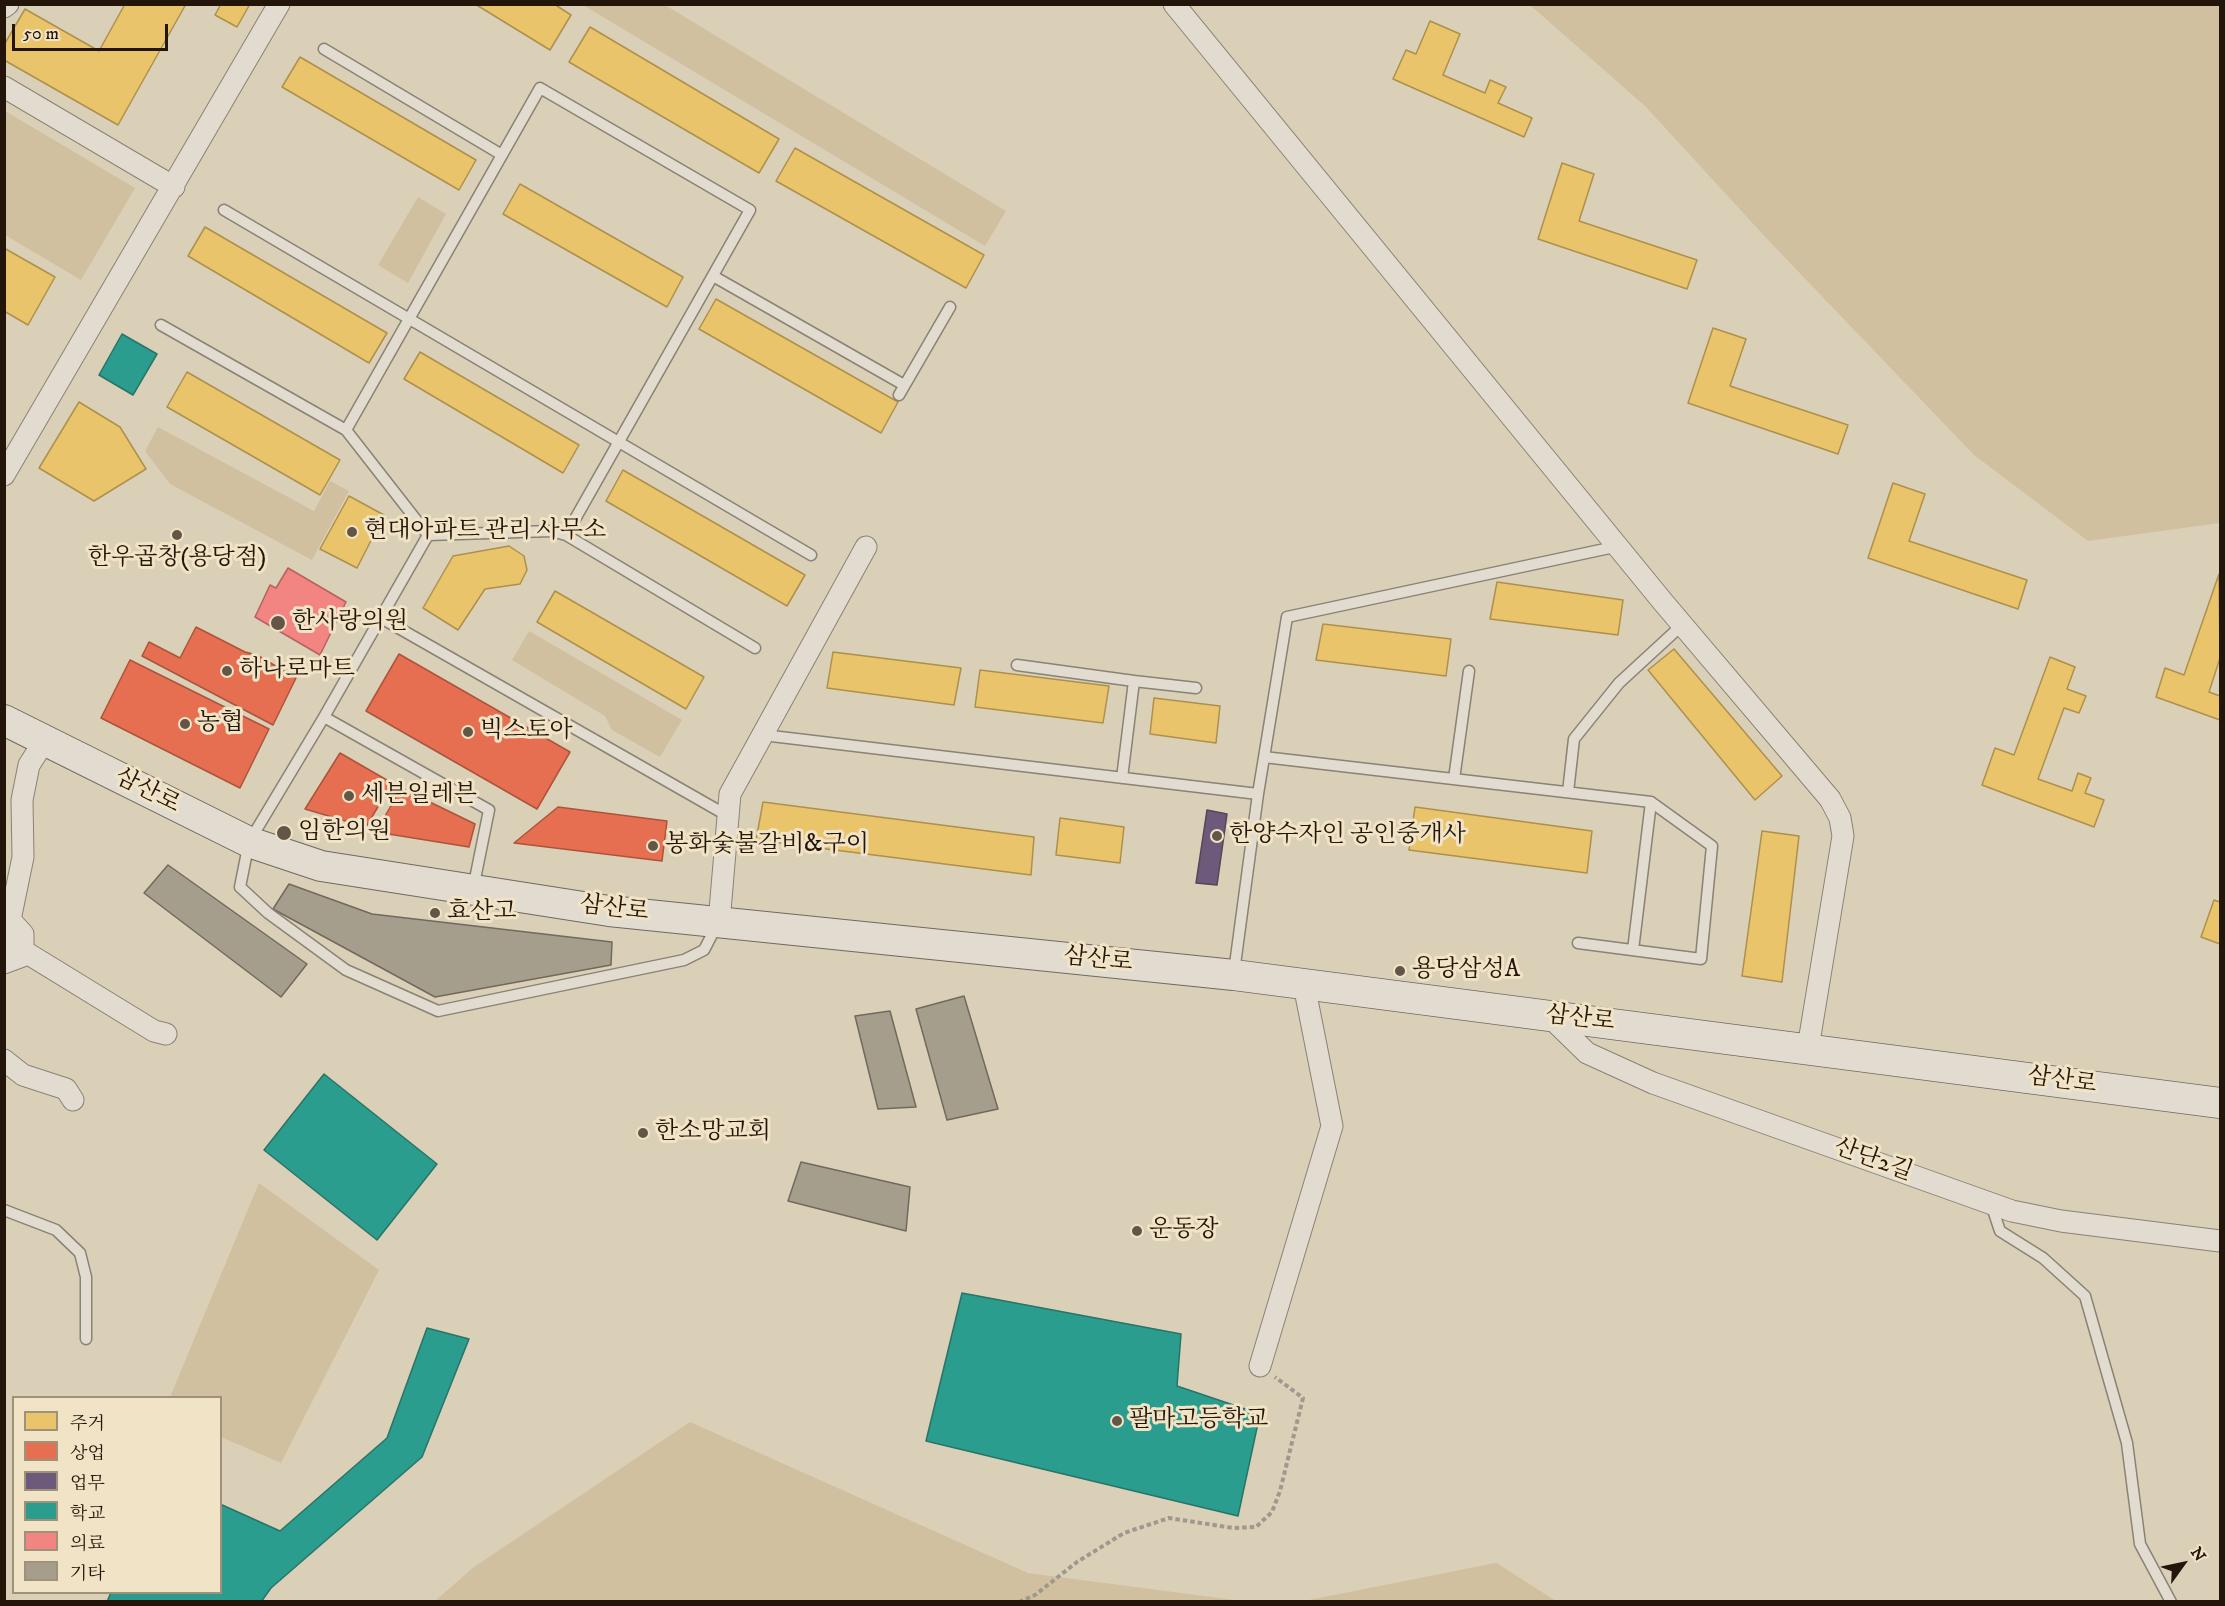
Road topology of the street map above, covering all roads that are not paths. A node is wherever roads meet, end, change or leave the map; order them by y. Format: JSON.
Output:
{"nodes":[{"id":1,"x":279,"y":4,"type":"edge"},
{"id":2,"x":1174,"y":4,"type":"edge"},
{"id":3,"x":324,"y":49,"type":"dead end"},
{"id":4,"x":4,"y":87,"type":"edge"},
{"id":5,"x":502,"y":154,"type":"junction"},
{"id":6,"x":174,"y":187,"type":"junction"},
{"id":7,"x":224,"y":210,"type":"dead end"},
{"id":8,"x":712,"y":276,"type":"junction"},
{"id":9,"x":950,"y":306,"type":"dead end"},
{"id":10,"x":409,"y":319,"type":"junction"},
{"id":11,"x":161,"y":325,"type":"dead end"},
{"id":12,"x":346,"y":430,"type":"junction"},
{"id":13,"x":619,"y":442,"type":"junction"},
{"id":14,"x":4,"y":475,"type":"edge"},
{"id":15,"x":428,"y":535,"type":"junction"},
{"id":16,"x":566,"y":536,"type":"junction"},
{"id":17,"x":1619,"y":546,"type":"junction"},
{"id":18,"x":866,"y":548,"type":"dead end"},
{"id":19,"x":811,"y":555,"type":"dead end"},
{"id":20,"x":381,"y":618,"type":"junction"},
{"id":21,"x":1682,"y":625,"type":"junction"},
{"id":22,"x":755,"y":648,"type":"dead end"},
{"id":23,"x":1017,"y":665,"type":"dead end"},
{"id":24,"x":1469,"y":671,"type":"dead end"},
{"id":25,"x":1134,"y":681,"type":"junction"},
{"id":26,"x":1196,"y":688,"type":"dead end"},
{"id":27,"x":324,"y":717,"type":"junction"},
{"id":28,"x":4,"y":720,"type":"edge"},
{"id":29,"x":763,"y":735,"type":"junction"},
{"id":30,"x":45,"y":740,"type":"junction"},
{"id":31,"x":1264,"y":757,"type":"junction"},
{"id":32,"x":1122,"y":778,"type":"junction"},
{"id":33,"x":1454,"y":779,"type":"junction"},
{"id":34,"x":1568,"y":792,"type":"junction"},
{"id":35,"x":1258,"y":794,"type":"junction"},
{"id":36,"x":1651,"y":802,"type":"junction"},
{"id":37,"x":728,"y":816,"type":"junction"},
{"id":38,"x":249,"y":842,"type":"junction"},
{"id":39,"x":473,"y":889,"type":"junction"},
{"id":40,"x":719,"y":922,"type":"junction"},
{"id":41,"x":4,"y":939,"type":"edge"},
{"id":42,"x":1578,"y":943,"type":"dead end"},
{"id":43,"x":23,"y":949,"type":"junction"},
{"id":44,"x":1634,"y":950,"type":"junction"},
{"id":45,"x":4,"y":963,"type":"edge"},
{"id":46,"x":1234,"y":975,"type":"junction"},
{"id":47,"x":1304,"y":985,"type":"junction"},
{"id":48,"x":1549,"y":1016,"type":"junction"},
{"id":49,"x":166,"y":1034,"type":"dead end"},
{"id":50,"x":1808,"y":1048,"type":"junction"},
{"id":51,"x":4,"y":1060,"type":"edge"},
{"id":52,"x":73,"y":1100,"type":"dead end"},
{"id":53,"x":2220,"y":1103,"type":"edge"},
{"id":54,"x":1991,"y":1204,"type":"junction"},
{"id":55,"x":4,"y":1210,"type":"edge"},
{"id":56,"x":2220,"y":1241,"type":"edge"},
{"id":57,"x":86,"y":1339,"type":"dead end"},
{"id":58,"x":1260,"y":1366,"type":"road end"},
{"id":59,"x":2171,"y":1602,"type":"edge"}],
"edges":[{"from":1,"to":6,"type":"street"},
{"from":2,"to":17,"type":"street"},
{"from":3,"to":5,"type":"lane"},
{"from":4,"to":6,"type":"street"},
{"from":5,"to":8,"type":"lane"},
{"from":5,"to":10,"type":"lane"},
{"from":6,"to":14,"type":"street"},
{"from":7,"to":10,"type":"lane"},
{"from":8,"to":9,"type":"lane"},
{"from":8,"to":13,"type":"lane"},
{"from":10,"to":12,"type":"lane"},
{"from":10,"to":13,"type":"lane"},
{"from":11,"to":12,"type":"lane"},
{"from":12,"to":15,"type":"lane"},
{"from":13,"to":16,"type":"lane"},
{"from":13,"to":19,"type":"lane"},
{"from":15,"to":16,"type":"lane"},
{"from":15,"to":20,"type":"lane"},
{"from":16,"to":22,"type":"lane"},
{"from":17,"to":21,"type":"street"},
{"from":17,"to":31,"type":"lane"},
{"from":18,"to":29,"type":"street"},
{"from":20,"to":27,"type":"lane"},
{"from":20,"to":37,"type":"lane"},
{"from":21,"to":34,"type":"lane"},
{"from":21,"to":50,"type":"street"},
{"from":23,"to":25,"type":"lane"},
{"from":24,"to":33,"type":"lane"},
{"from":25,"to":26,"type":"lane"},
{"from":25,"to":32,"type":"lane"},
{"from":27,"to":38,"type":"lane"},
{"from":27,"to":39,"type":"lane"},
{"from":28,"to":30,"type":"main road","name":"삼산로"},
{"from":29,"to":32,"type":"lane"},
{"from":29,"to":37,"type":"street"},
{"from":30,"to":38,"type":"main road","name":"삼산로"},
{"from":30,"to":43,"type":"street"},
{"from":31,"to":33,"type":"lane"},
{"from":31,"to":35,"type":"lane"},
{"from":32,"to":35,"type":"lane"},
{"from":33,"to":34,"type":"lane"},
{"from":34,"to":36,"type":"lane"},
{"from":35,"to":46,"type":"lane"},
{"from":36,"to":44,"type":"lane"},
{"from":36,"to":44,"type":"lane"},
{"from":37,"to":40,"type":"street"},
{"from":38,"to":39,"type":"main road","name":"삼산로"},
{"from":38,"to":40,"type":"lane"},
{"from":39,"to":40,"type":"main road","name":"삼산로"},
{"from":40,"to":46,"type":"main road","name":"삼산로"},
{"from":41,"to":43,"type":"street"},
{"from":42,"to":44,"type":"lane"},
{"from":43,"to":45,"type":"street"},
{"from":43,"to":49,"type":"street"},
{"from":46,"to":47,"type":"main road","name":"삼산로"},
{"from":47,"to":48,"type":"main road","name":"삼산로"},
{"from":47,"to":58,"type":"street"},
{"from":48,"to":50,"type":"main road","name":"삼산로"},
{"from":48,"to":54,"type":"street","name":"산단2길"},
{"from":50,"to":53,"type":"main road","name":"삼산로"},
{"from":51,"to":52,"type":"street"},
{"from":54,"to":56,"type":"street","name":"산단2길"},
{"from":54,"to":59,"type":"lane"},
{"from":55,"to":57,"type":"lane"}]}
